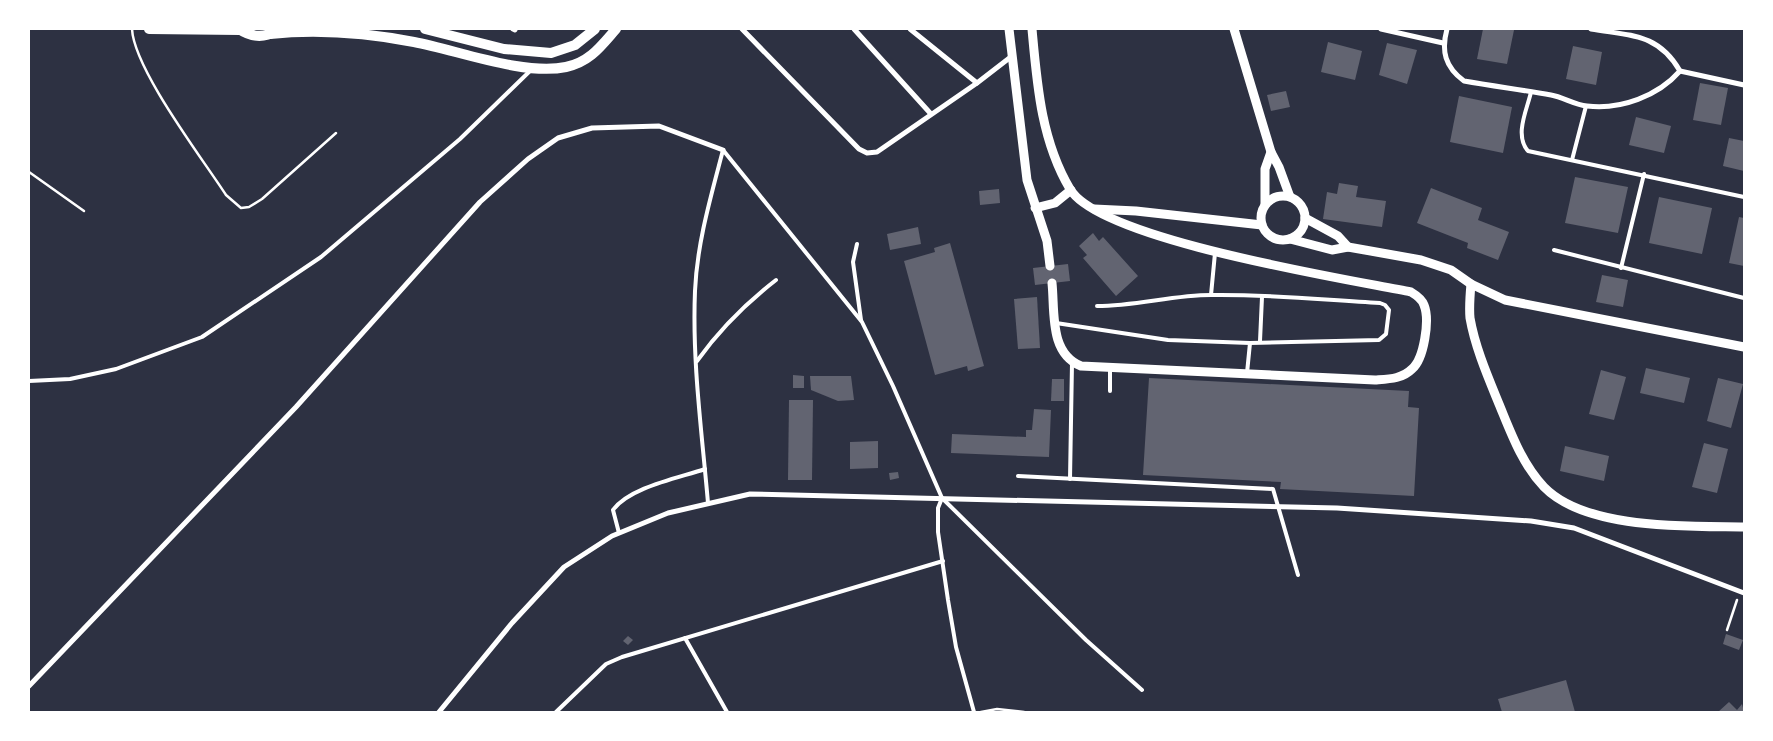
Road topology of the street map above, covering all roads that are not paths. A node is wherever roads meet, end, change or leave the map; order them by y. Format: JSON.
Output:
{"nodes":[{"id":1,"x":149,"y":29,"type":"edge"},
{"id":2,"x":425,"y":29,"type":"edge"},
{"id":3,"x":616,"y":29,"type":"edge"},
{"id":4,"x":742,"y":29,"type":"edge"},
{"id":5,"x":854,"y":29,"type":"edge"},
{"id":6,"x":910,"y":29,"type":"edge"},
{"id":7,"x":1009,"y":29,"type":"edge"},
{"id":8,"x":1032,"y":29,"type":"edge"},
{"id":9,"x":1234,"y":29,"type":"edge"},
{"id":10,"x":1381,"y":29,"type":"edge"},
{"id":11,"x":1447,"y":29,"type":"edge"},
{"id":12,"x":1591,"y":29,"type":"edge"},
{"id":13,"x":240,"y":30,"type":"edge"},
{"id":14,"x":592,"y":30,"type":"edge"},
{"id":15,"x":275,"y":31,"type":"edge"},
{"id":16,"x":1443,"y":43,"type":"junction"},
{"id":17,"x":1012,"y":56,"type":"junction"},
{"id":18,"x":534,"y":67,"type":"junction"},
{"id":19,"x":1680,"y":71,"type":"junction"},
{"id":20,"x":977,"y":83,"type":"junction"},
{"id":21,"x":1744,"y":85,"type":"edge"},
{"id":22,"x":1531,"y":92,"type":"junction"},
{"id":23,"x":1586,"y":106,"type":"junction"},
{"id":24,"x":931,"y":114,"type":"junction"},
{"id":25,"x":724,"y":150,"type":"junction"},
{"id":26,"x":1271,"y":152,"type":"junction"},
{"id":27,"x":1572,"y":160,"type":"junction"},
{"id":28,"x":1644,"y":174,"type":"junction"},
{"id":29,"x":1071,"y":190,"type":"junction"},
{"id":30,"x":1290,"y":197,"type":"junction"},
{"id":31,"x":1744,"y":197,"type":"edge"},
{"id":32,"x":1265,"y":205,"type":"junction"},
{"id":33,"x":1036,"y":208,"type":"junction"},
{"id":34,"x":1091,"y":209,"type":"junction"},
{"id":35,"x":1305,"y":218,"type":"junction"},
{"id":36,"x":1262,"y":225,"type":"junction"},
{"id":37,"x":1290,"y":239,"type":"junction"},
{"id":38,"x":857,"y":244,"type":"dead end"},
{"id":39,"x":1348,"y":247,"type":"junction"},
{"id":40,"x":1554,"y":250,"type":"dead end"},
{"id":41,"x":1216,"y":251,"type":"junction"},
{"id":42,"x":1050,"y":266,"type":"dead end"},
{"id":43,"x":1621,"y":268,"type":"junction"},
{"id":44,"x":776,"y":280,"type":"dead end"},
{"id":45,"x":1052,"y":283,"type":"dead end"},
{"id":46,"x":1470,"y":284,"type":"junction"},
{"id":47,"x":1211,"y":294,"type":"junction"},
{"id":48,"x":1262,"y":297,"type":"junction"},
{"id":49,"x":1744,"y":298,"type":"edge"},
{"id":50,"x":1097,"y":306,"type":"dead end"},
{"id":51,"x":862,"y":322,"type":"junction"},
{"id":52,"x":1056,"y":324,"type":"junction"},
{"id":53,"x":1260,"y":341,"type":"junction"},
{"id":54,"x":1250,"y":343,"type":"junction"},
{"id":55,"x":1744,"y":347,"type":"edge"},
{"id":56,"x":697,"y":361,"type":"junction"},
{"id":57,"x":1072,"y":363,"type":"junction"},
{"id":58,"x":1110,"y":368,"type":"junction"},
{"id":59,"x":1247,"y":374,"type":"junction"},
{"id":60,"x":29,"y":381,"type":"edge"},
{"id":61,"x":1110,"y":391,"type":"dead end"},
{"id":62,"x":705,"y":469,"type":"junction"},
{"id":63,"x":1018,"y":476,"type":"dead end"},
{"id":64,"x":1070,"y":479,"type":"junction"},
{"id":65,"x":942,"y":498,"type":"junction"},
{"id":66,"x":708,"y":503,"type":"junction"},
{"id":67,"x":1278,"y":508,"type":"junction"},
{"id":68,"x":1744,"y":527,"type":"edge"},
{"id":69,"x":619,"y":533,"type":"junction"},
{"id":70,"x":943,"y":561,"type":"junction"},
{"id":71,"x":1298,"y":575,"type":"dead end"},
{"id":72,"x":1742,"y":592,"type":"edge"},
{"id":73,"x":685,"y":638,"type":"junction"},
{"id":74,"x":29,"y":686,"type":"edge"},
{"id":75,"x":1142,"y":690,"type":"dead end"},
{"id":76,"x":439,"y":712,"type":"edge"},
{"id":77,"x":556,"y":712,"type":"edge"},
{"id":78,"x":727,"y":712,"type":"edge"},
{"id":79,"x":976,"y":712,"type":"edge"}],
"edges":[{"from":1,"to":13,"type":"main road"},
{"from":2,"to":14,"type":"main road"},
{"from":3,"to":18,"type":"main road"},
{"from":4,"to":24,"type":"street"},
{"from":5,"to":24,"type":"street"},
{"from":6,"to":20,"type":"street"},
{"from":7,"to":17,"type":"street"},
{"from":8,"to":29,"type":"street"},
{"from":9,"to":26,"type":"street"},
{"from":10,"to":16,"type":"street"},
{"from":11,"to":16,"type":"street"},
{"from":12,"to":19,"type":"street"},
{"from":13,"to":15,"type":"main road"},
{"from":15,"to":18,"type":"main road"},
{"from":16,"to":22,"type":"street"},
{"from":17,"to":20,"type":"street"},
{"from":17,"to":33,"type":"street"},
{"from":18,"to":60,"type":"lane"},
{"from":19,"to":21,"type":"street"},
{"from":19,"to":23,"type":"street"},
{"from":20,"to":24,"type":"street"},
{"from":22,"to":23,"type":"street"},
{"from":22,"to":27,"type":"lane"},
{"from":23,"to":27,"type":"lane"},
{"from":25,"to":51,"type":"lane"},
{"from":25,"to":56,"type":"lane"},
{"from":25,"to":74,"type":"street"},
{"from":26,"to":30,"type":"street"},
{"from":26,"to":32,"type":"street"},
{"from":27,"to":28,"type":"lane"},
{"from":28,"to":31,"type":"lane"},
{"from":28,"to":43,"type":"lane"},
{"from":29,"to":33,"type":"street"},
{"from":29,"to":34,"type":"street"},
{"from":30,"to":32,"type":"street"},
{"from":30,"to":35,"type":"street"},
{"from":32,"to":36,"type":"street"},
{"from":33,"to":42,"type":"street"},
{"from":34,"to":36,"type":"street"},
{"from":34,"to":41,"type":"street"},
{"from":35,"to":37,"type":"street"},
{"from":35,"to":39,"type":"street"},
{"from":36,"to":37,"type":"street"},
{"from":37,"to":39,"type":"street"},
{"from":38,"to":51,"type":"lane"},
{"from":39,"to":46,"type":"street"},
{"from":40,"to":43,"type":"lane"},
{"from":41,"to":47,"type":"lane"},
{"from":41,"to":59,"type":"street"},
{"from":43,"to":49,"type":"lane"},
{"from":44,"to":56,"type":"lane"},
{"from":45,"to":52,"type":"street"},
{"from":46,"to":55,"type":"street"},
{"from":46,"to":68,"type":"street"},
{"from":47,"to":48,"type":"lane"},
{"from":47,"to":50,"type":"lane"},
{"from":48,"to":53,"type":"lane"},
{"from":48,"to":53,"type":"lane"},
{"from":51,"to":65,"type":"lane"},
{"from":52,"to":54,"type":"lane"},
{"from":52,"to":57,"type":"street"},
{"from":53,"to":54,"type":"lane"},
{"from":54,"to":59,"type":"lane"},
{"from":56,"to":62,"type":"lane"},
{"from":57,"to":58,"type":"street"},
{"from":57,"to":64,"type":"lane"},
{"from":58,"to":59,"type":"street"},
{"from":58,"to":61,"type":"lane"},
{"from":62,"to":66,"type":"lane"},
{"from":62,"to":69,"type":"lane"},
{"from":63,"to":64,"type":"lane"},
{"from":64,"to":67,"type":"lane"},
{"from":65,"to":66,"type":"street"},
{"from":65,"to":67,"type":"street"},
{"from":65,"to":70,"type":"lane"},
{"from":65,"to":75,"type":"lane"},
{"from":66,"to":69,"type":"street"},
{"from":67,"to":71,"type":"lane"},
{"from":67,"to":72,"type":"street"},
{"from":69,"to":76,"type":"street"},
{"from":70,"to":73,"type":"lane"},
{"from":70,"to":79,"type":"lane"},
{"from":73,"to":77,"type":"lane"},
{"from":73,"to":78,"type":"lane"}]}
